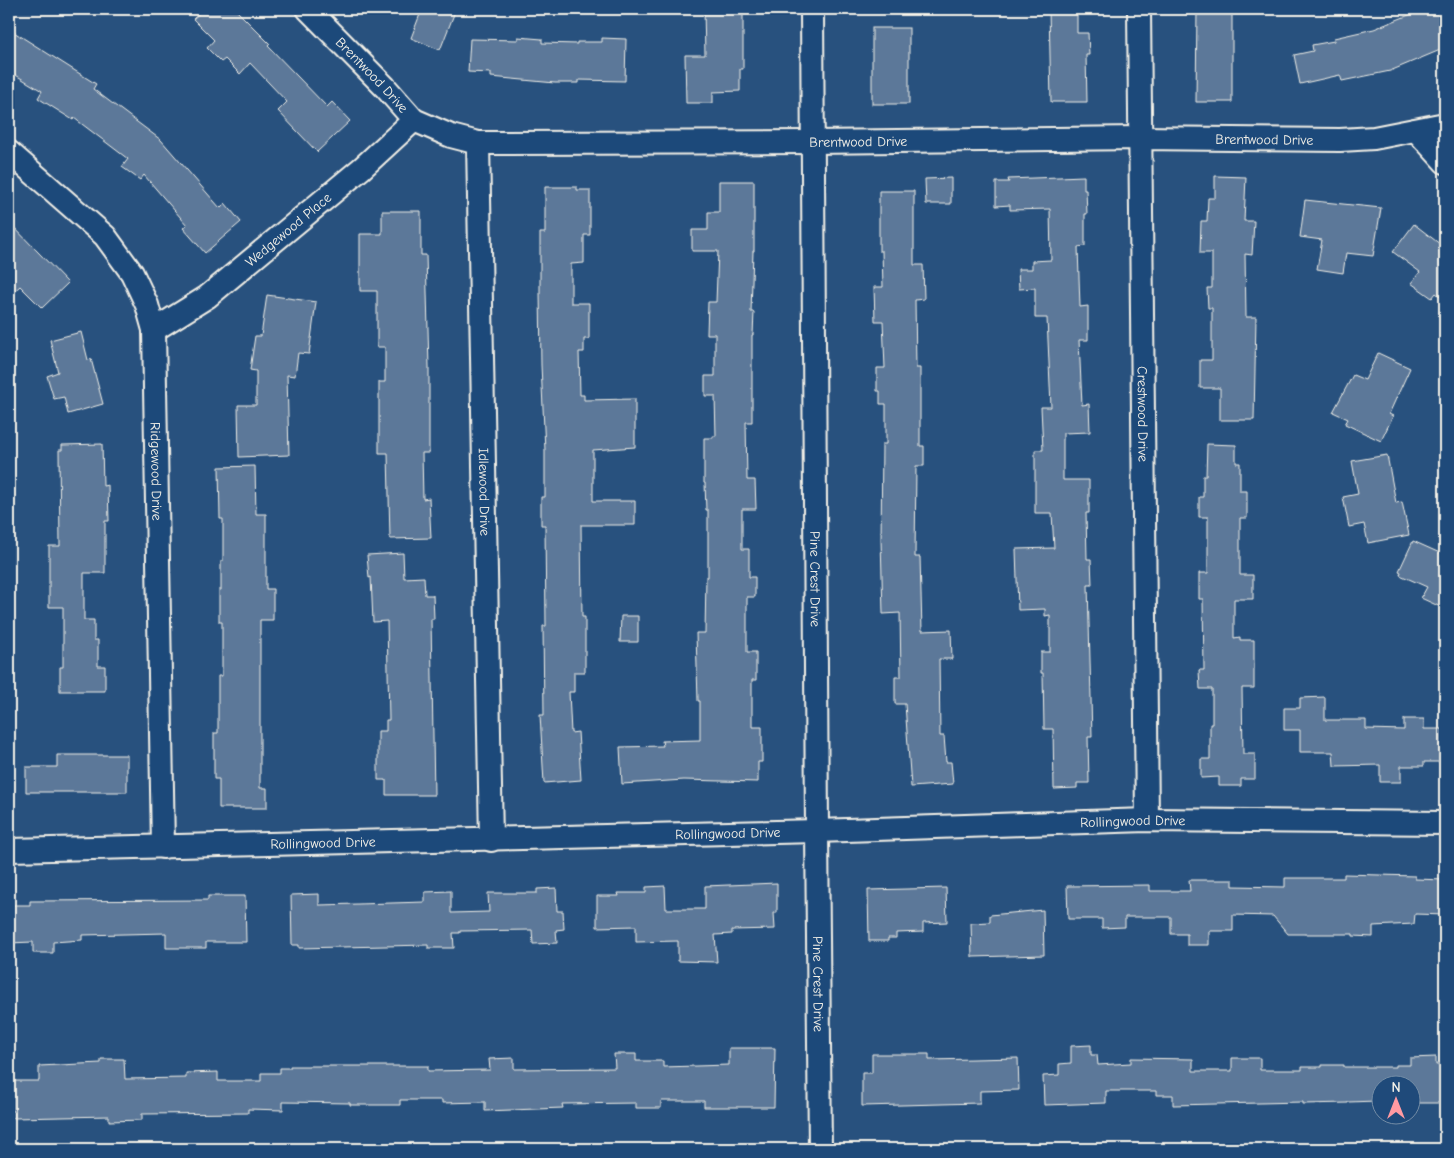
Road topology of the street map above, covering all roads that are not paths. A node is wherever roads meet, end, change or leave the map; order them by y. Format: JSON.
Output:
{"nodes":[{"id":1,"x":308,"y":9,"type":"edge"},
{"id":2,"x":812,"y":9,"type":"edge"},
{"id":3,"x":1139,"y":9,"type":"edge"},
{"id":4,"x":414,"y":120,"type":"junction"},
{"id":5,"x":1445,"y":124,"type":"edge"},
{"id":6,"x":1416,"y":130,"type":"junction"},
{"id":7,"x":1140,"y":138,"type":"junction"},
{"id":8,"x":813,"y":142,"type":"junction"},
{"id":9,"x":478,"y":143,"type":"junction"},
{"id":10,"x":9,"y":152,"type":"edge"},
{"id":11,"x":1445,"y":162,"type":"edge"},
{"id":12,"x":154,"y":330,"type":"junction"},
{"id":13,"x":1147,"y":820,"type":"junction"},
{"id":14,"x":1445,"y":823,"type":"edge"},
{"id":15,"x":817,"y":831,"type":"junction"},
{"id":16,"x":491,"y":840,"type":"junction"},
{"id":17,"x":163,"y":847,"type":"junction"},
{"id":18,"x":9,"y":850,"type":"edge"},
{"id":19,"x":820,"y":1149,"type":"edge"}],
"edges":[{"from":1,"to":4,"type":"street","name":"Brentwood Drive"},
{"from":2,"to":8,"type":"street","name":"Pine Crest Drive"},
{"from":3,"to":7,"type":"street","name":"Crestwood Drive"},
{"from":4,"to":9,"type":"street","name":"Brentwood Drive"},
{"from":4,"to":12,"type":"street","name":"Wedgewood Place"},
{"from":5,"to":6,"type":"street","name":"Brentwood Drive"},
{"from":6,"to":7,"type":"street","name":"Brentwood Drive"},
{"from":6,"to":11,"type":"street"},
{"from":7,"to":8,"type":"street","name":"Brentwood Drive"},
{"from":7,"to":13,"type":"street","name":"Crestwood Drive"},
{"from":8,"to":9,"type":"street","name":"Brentwood Drive"},
{"from":8,"to":15,"type":"street","name":"Pine Crest Drive"},
{"from":9,"to":16,"type":"street","name":"Idlewood Drive"},
{"from":10,"to":12,"type":"street","name":"Ridgewood Drive"},
{"from":12,"to":17,"type":"street","name":"Ridgewood Drive"},
{"from":13,"to":14,"type":"street","name":"Rollingwood Drive"},
{"from":13,"to":15,"type":"street","name":"Rollingwood Drive"},
{"from":15,"to":16,"type":"street","name":"Rollingwood Drive"},
{"from":15,"to":19,"type":"street","name":"Pine Crest Drive"},
{"from":16,"to":17,"type":"street","name":"Rollingwood Drive"},
{"from":17,"to":18,"type":"street","name":"Rollingwood Drive"}]}
